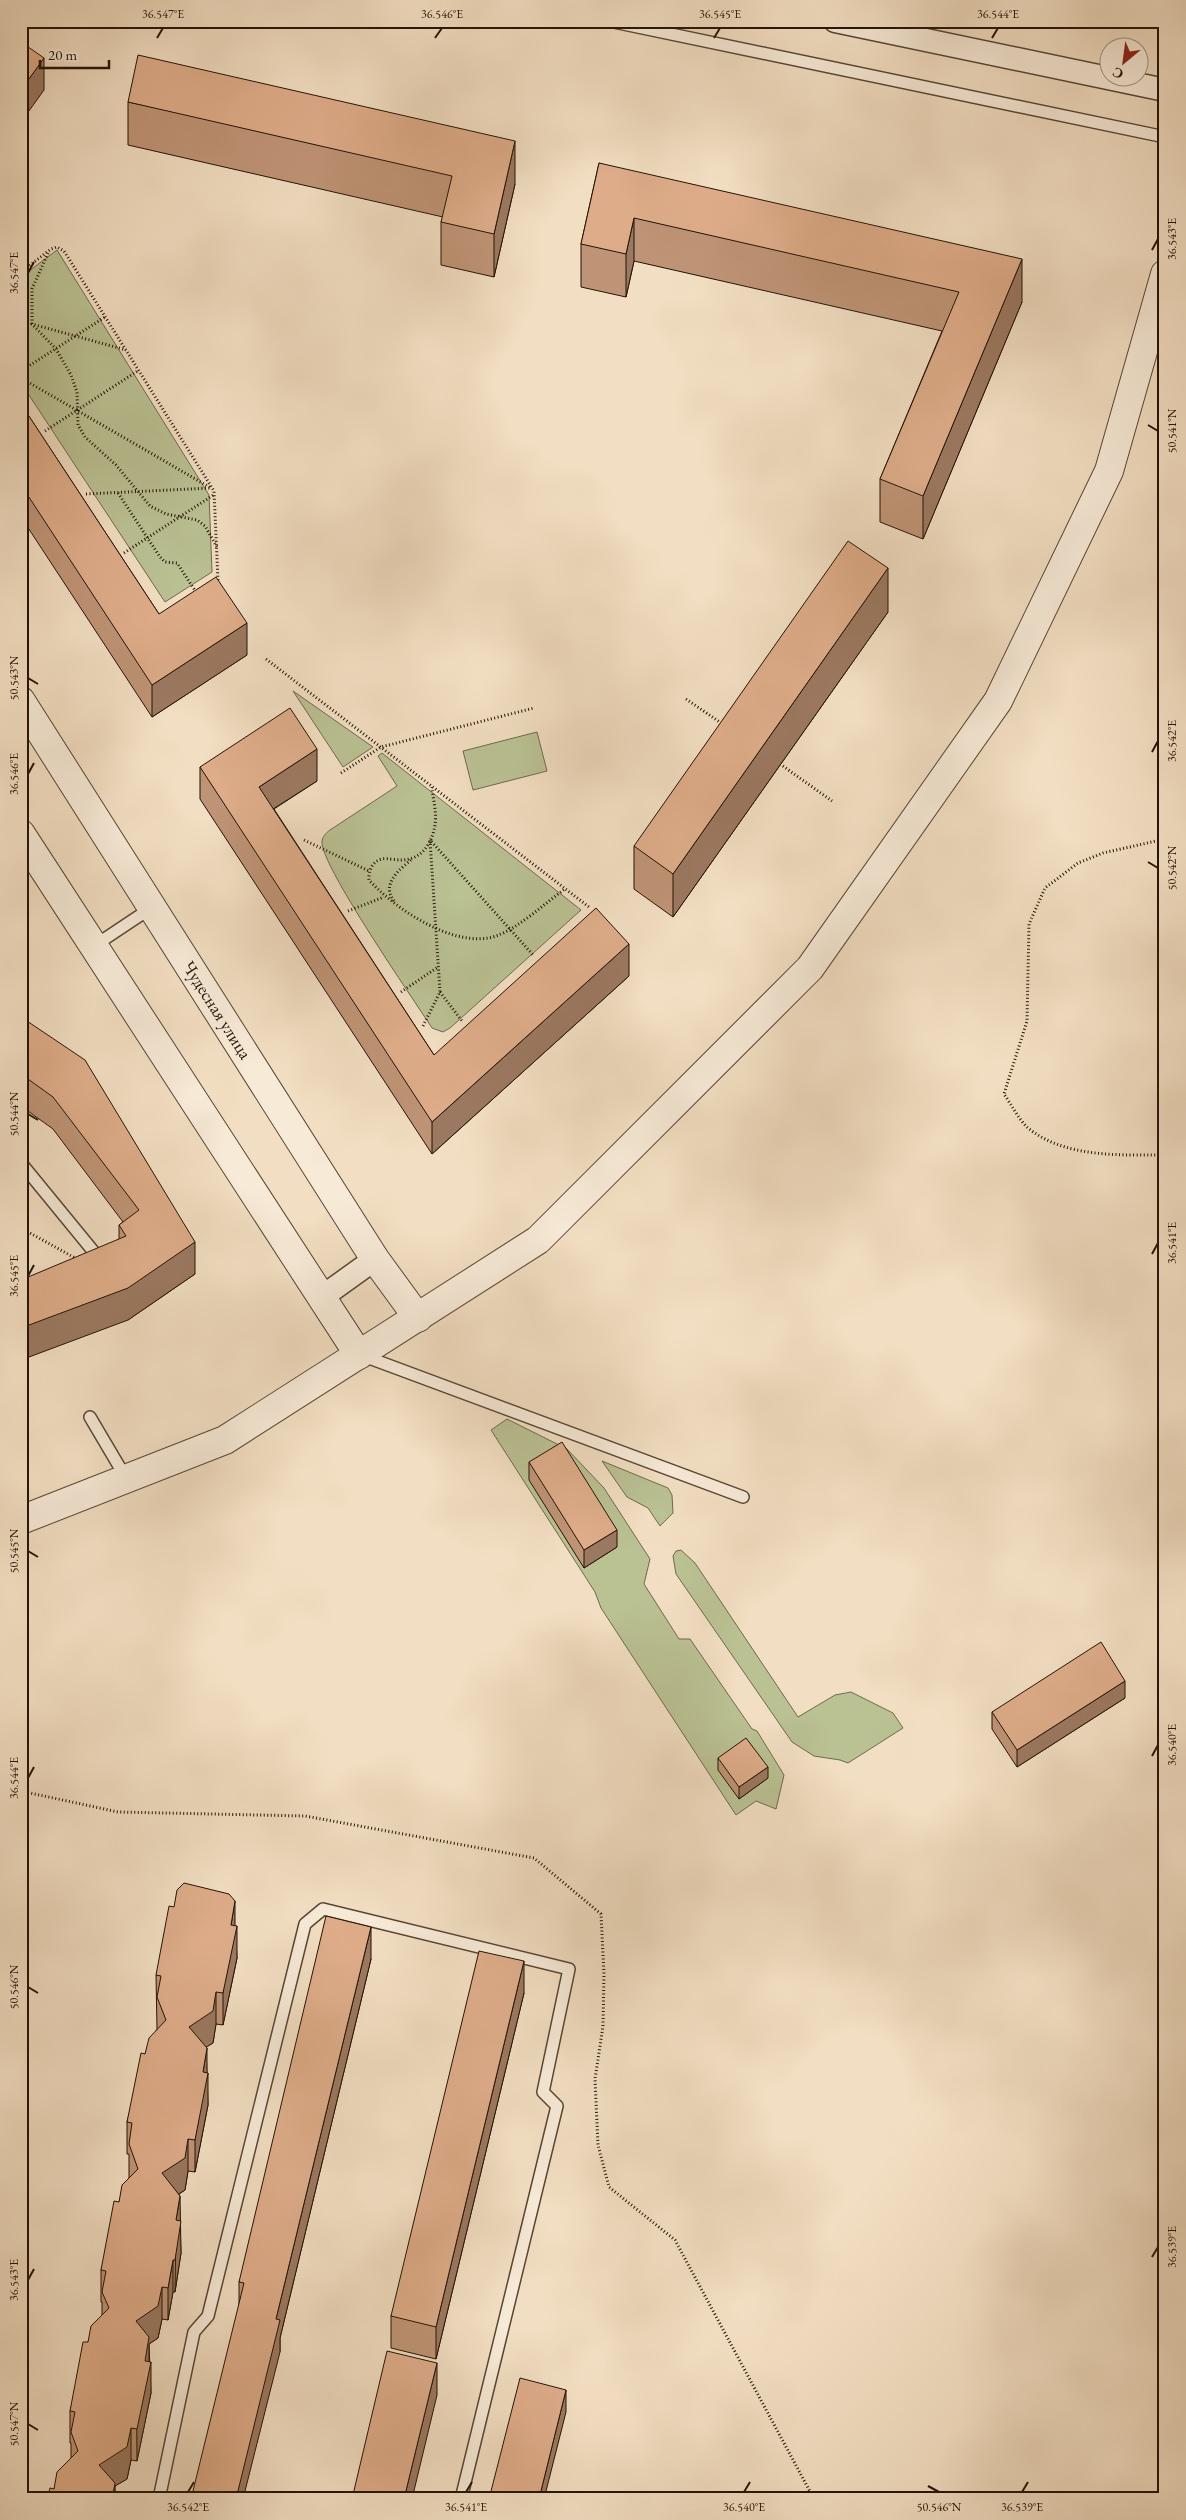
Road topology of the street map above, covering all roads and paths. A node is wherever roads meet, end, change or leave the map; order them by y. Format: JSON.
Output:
{"nodes":[{"id":1,"x":609,"y":21,"type":"edge"},
{"id":2,"x":835,"y":21,"type":"edge"},
{"id":3,"x":1165,"y":90,"type":"edge"},
{"id":4,"x":1165,"y":137,"type":"edge"},
{"id":5,"x":48,"y":251,"type":"junction"},
{"id":6,"x":21,"y":272,"type":"edge"},
{"id":7,"x":1165,"y":274,"type":"edge"},
{"id":8,"x":105,"y":317,"type":"junction"},
{"id":9,"x":21,"y":321,"type":"edge"},
{"id":10,"x":32,"y":324,"type":"junction"},
{"id":11,"x":76,"y":336,"type":"junction"},
{"id":12,"x":56,"y":349,"type":"junction"},
{"id":13,"x":126,"y":350,"type":"junction"},
{"id":14,"x":139,"y":370,"type":"junction"},
{"id":15,"x":21,"y":371,"type":"edge"},
{"id":16,"x":21,"y":378,"type":"edge"},
{"id":17,"x":77,"y":410,"type":"junction"},
{"id":18,"x":45,"y":431,"type":"dead end"},
{"id":19,"x":212,"y":488,"type":"junction"},
{"id":20,"x":138,"y":492,"type":"junction"},
{"id":21,"x":118,"y":493,"type":"junction"},
{"id":22,"x":86,"y":494,"type":"dead end"},
{"id":23,"x":215,"y":494,"type":"junction"},
{"id":24,"x":181,"y":516,"type":"junction"},
{"id":25,"x":147,"y":538,"type":"junction"},
{"id":26,"x":217,"y":547,"type":"junction"},
{"id":27,"x":124,"y":553,"type":"dead end"},
{"id":28,"x":218,"y":587,"type":"edge"},
{"id":29,"x":196,"y":593,"type":"edge"},
{"id":30,"x":266,"y":658,"type":"dead end"},
{"id":31,"x":686,"y":699,"type":"dead end"},
{"id":32,"x":21,"y":702,"type":"edge"},
{"id":33,"x":534,"y":708,"type":"dead end"},
{"id":34,"x":725,"y":726,"type":"edge"},
{"id":35,"x":381,"y":747,"type":"junction"},
{"id":36,"x":780,"y":764,"type":"edge"},
{"id":37,"x":341,"y":773,"type":"dead end"},
{"id":38,"x":432,"y":786,"type":"junction"},
{"id":39,"x":832,"y":801,"type":"dead end"},
{"id":40,"x":21,"y":834,"type":"edge"},
{"id":41,"x":1165,"y":839,"type":"edge"},
{"id":42,"x":304,"y":840,"type":"dead end"},
{"id":43,"x":430,"y":840,"type":"junction"},
{"id":44,"x":412,"y":859,"type":"junction"},
{"id":45,"x":369,"y":871,"type":"junction"},
{"id":46,"x":565,"y":888,"type":"junction"},
{"id":47,"x":385,"y":896,"type":"junction"},
{"id":48,"x":395,"y":904,"type":"junction"},
{"id":49,"x":589,"y":906,"type":"dead end"},
{"id":50,"x":151,"y":908,"type":"junction"},
{"id":51,"x":348,"y":911,"type":"dead end"},
{"id":52,"x":436,"y":928,"type":"junction"},
{"id":53,"x":510,"y":929,"type":"junction"},
{"id":54,"x":94,"y":946,"type":"junction"},
{"id":55,"x":534,"y":956,"type":"dead end"},
{"id":56,"x":438,"y":967,"type":"junction"},
{"id":57,"x":400,"y":992,"type":"dead end"},
{"id":58,"x":440,"y":992,"type":"junction"},
{"id":59,"x":462,"y":1021,"type":"dead end"},
{"id":60,"x":422,"y":1026,"type":"dead end"},
{"id":61,"x":1165,"y":1155,"type":"edge"},
{"id":62,"x":21,"y":1163,"type":"edge"},
{"id":63,"x":21,"y":1228,"type":"edge"},
{"id":64,"x":375,"y":1259,"type":"junction"},
{"id":65,"x":82,"y":1262,"type":"joint"},
{"id":66,"x":322,"y":1297,"type":"junction"},
{"id":67,"x":418,"y":1318,"type":"junction"},
{"id":68,"x":359,"y":1354,"type":"junction"},
{"id":69,"x":90,"y":1417,"type":"dead end"},
{"id":70,"x":126,"y":1478,"type":"junction"},
{"id":71,"x":743,"y":1497,"type":"dead end"},
{"id":72,"x":21,"y":1520,"type":"edge"},
{"id":73,"x":21,"y":1791,"type":"edge"},
{"id":74,"x":159,"y":2499,"type":"edge"},
{"id":75,"x":461,"y":2499,"type":"edge"},
{"id":76,"x":814,"y":2499,"type":"edge"}],
"edges":[{"from":1,"to":4,"type":"lane"},
{"from":2,"to":3,"type":"street"},
{"from":5,"to":6,"type":"path"},
{"from":5,"to":8,"type":"path"},
{"from":5,"to":10,"type":"path"},
{"from":7,"to":67,"type":"street"},
{"from":8,"to":11,"type":"path"},
{"from":8,"to":13,"type":"path"},
{"from":9,"to":10,"type":"path"},
{"from":10,"to":11,"type":"path"},
{"from":10,"to":12,"type":"path"},
{"from":11,"to":12,"type":"path"},
{"from":11,"to":13,"type":"path"},
{"from":12,"to":15,"type":"path"},
{"from":12,"to":17,"type":"path"},
{"from":13,"to":14,"type":"path"},
{"from":14,"to":17,"type":"path"},
{"from":14,"to":19,"type":"path"},
{"from":16,"to":17,"type":"path"},
{"from":17,"to":18,"type":"path"},
{"from":17,"to":19,"type":"path"},
{"from":17,"to":20,"type":"path"},
{"from":19,"to":20,"type":"path"},
{"from":19,"to":23,"type":"path"},
{"from":20,"to":21,"type":"path"},
{"from":20,"to":24,"type":"path"},
{"from":21,"to":22,"type":"path"},
{"from":21,"to":25,"type":"path"},
{"from":23,"to":24,"type":"path"},
{"from":23,"to":26,"type":"path"},
{"from":24,"to":25,"type":"path"},
{"from":24,"to":26,"type":"path"},
{"from":25,"to":27,"type":"path"},
{"from":25,"to":29,"type":"path"},
{"from":26,"to":28,"type":"path"},
{"from":30,"to":35,"type":"path"},
{"from":31,"to":34,"type":"path"},
{"from":32,"to":50,"type":"street","name":"Чудесная улица"},
{"from":33,"to":35,"type":"path"},
{"from":35,"to":37,"type":"path"},
{"from":35,"to":38,"type":"path"},
{"from":36,"to":39,"type":"path"},
{"from":38,"to":43,"type":"path"},
{"from":38,"to":46,"type":"path"},
{"from":40,"to":54,"type":"street"},
{"from":41,"to":61,"type":"path"},
{"from":42,"to":45,"type":"path"},
{"from":43,"to":44,"type":"path"},
{"from":43,"to":52,"type":"path"},
{"from":43,"to":53,"type":"path"},
{"from":44,"to":45,"type":"path"},
{"from":44,"to":48,"type":"path"},
{"from":45,"to":47,"type":"path"},
{"from":46,"to":49,"type":"path"},
{"from":46,"to":53,"type":"path"},
{"from":47,"to":48,"type":"path"},
{"from":47,"to":51,"type":"path"},
{"from":48,"to":52,"type":"path"},
{"from":50,"to":54,"type":"lane"},
{"from":50,"to":64,"type":"street","name":"Чудесная улица"},
{"from":52,"to":53,"type":"path"},
{"from":52,"to":56,"type":"path"},
{"from":53,"to":55,"type":"path"},
{"from":54,"to":66,"type":"street"},
{"from":56,"to":57,"type":"path"},
{"from":56,"to":58,"type":"path"},
{"from":58,"to":59,"type":"path"},
{"from":58,"to":60,"type":"path"},
{"from":62,"to":65,"type":"lane"},
{"from":63,"to":65,"type":"path"},
{"from":64,"to":66,"type":"street"},
{"from":64,"to":67,"type":"street","name":"Чудесная улица"},
{"from":66,"to":68,"type":"street"},
{"from":67,"to":68,"type":"street"},
{"from":68,"to":70,"type":"street"},
{"from":68,"to":71,"type":"lane"},
{"from":69,"to":70,"type":"lane"},
{"from":70,"to":72,"type":"street"},
{"from":73,"to":76,"type":"path"},
{"from":74,"to":75,"type":"lane"}]}
